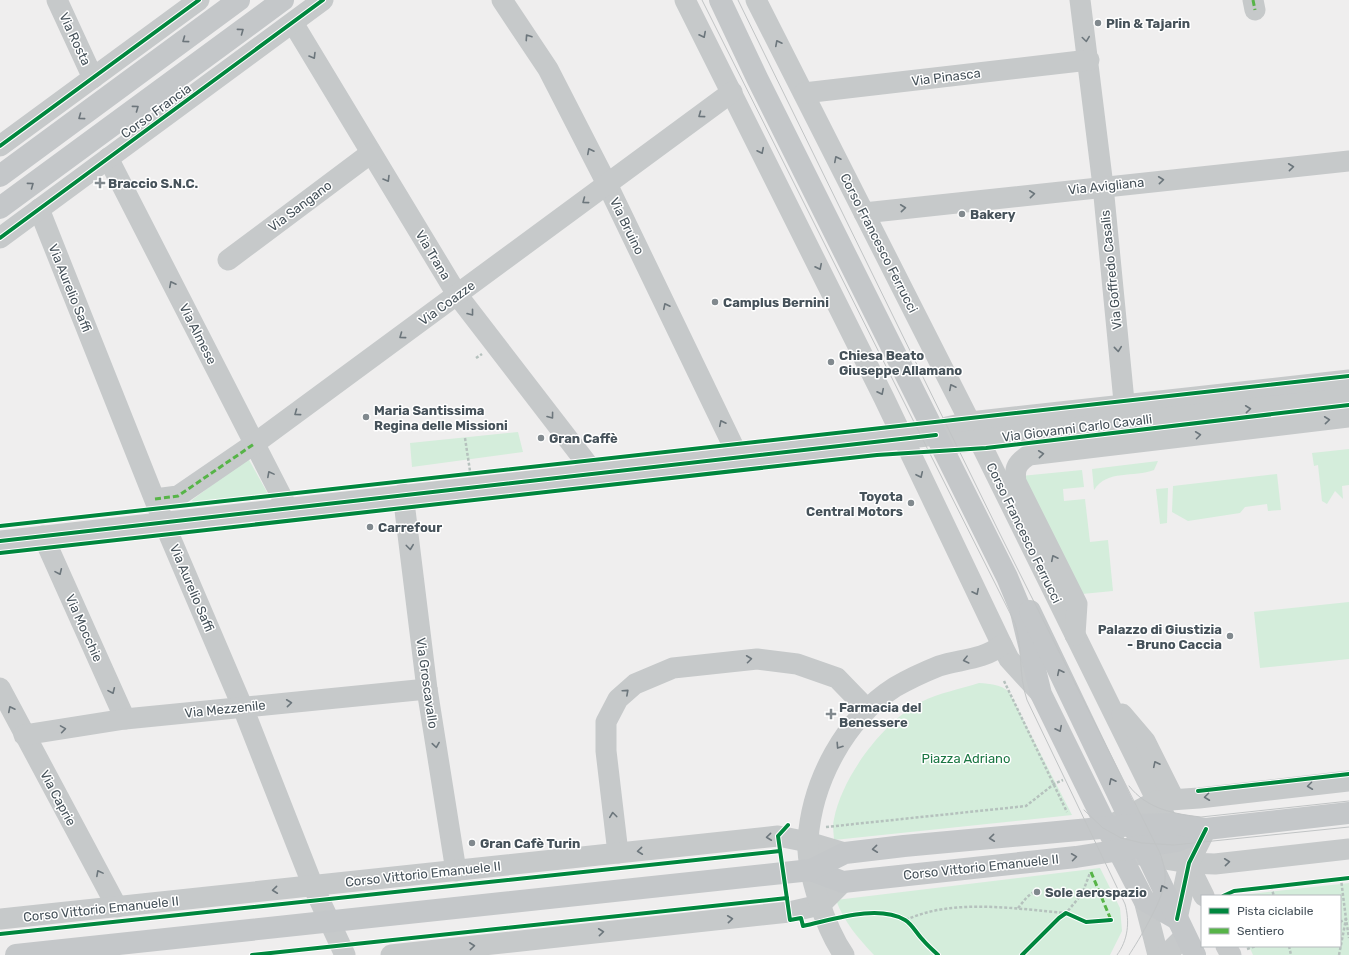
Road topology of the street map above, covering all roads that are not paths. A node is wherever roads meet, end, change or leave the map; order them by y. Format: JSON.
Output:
{"nodes":[{"id":1,"x":58,"y":0,"type":"edge"},
{"id":2,"x":199,"y":0,"type":"edge"},
{"id":3,"x":239,"y":0,"type":"edge"},
{"id":4,"x":283,"y":0,"type":"edge"},
{"id":5,"x":324,"y":0,"type":"edge"},
{"id":6,"x":502,"y":0,"type":"edge"},
{"id":7,"x":685,"y":0,"type":"edge"},
{"id":8,"x":720,"y":0,"type":"edge"},
{"id":9,"x":756,"y":0,"type":"edge"},
{"id":10,"x":1080,"y":0,"type":"edge"},
{"id":11,"x":293,"y":23,"type":"junction"},
{"id":12,"x":1088,"y":60,"type":"junction"},
{"id":13,"x":93,"y":78,"type":"junction"},
{"id":14,"x":732,"y":92,"type":"junction"},
{"id":15,"x":804,"y":94,"type":"junction"},
{"id":16,"x":0,"y":146,"type":"edge"},
{"id":17,"x":371,"y":153,"type":"junction"},
{"id":18,"x":108,"y":158,"type":"junction"},
{"id":19,"x":1349,"y":161,"type":"edge"},
{"id":20,"x":0,"y":176,"type":"edge"},
{"id":21,"x":607,"y":184,"type":"junction"},
{"id":22,"x":1103,"y":186,"type":"junction"},
{"id":23,"x":0,"y":208,"type":"edge"},
{"id":24,"x":39,"y":209,"type":"junction"},
{"id":25,"x":864,"y":213,"type":"junction"},
{"id":26,"x":0,"y":238,"type":"edge"},
{"id":27,"x":228,"y":260,"type":"dead end"},
{"id":28,"x":458,"y":296,"type":"junction"},
{"id":29,"x":1349,"y":380,"type":"edge"},
{"id":30,"x":1349,"y":398,"type":"edge"},
{"id":31,"x":1125,"y":413,"type":"junction"},
{"id":32,"x":1296,"y":413,"type":"junction"},
{"id":33,"x":1349,"y":417,"type":"edge"},
{"id":34,"x":1165,"y":418,"type":"junction"},
{"id":35,"x":1089,"y":426,"type":"junction"},
{"id":36,"x":974,"y":431,"type":"junction"},
{"id":37,"x":936,"y":435,"type":"junction"},
{"id":38,"x":1164,"y":439,"type":"junction"},
{"id":39,"x":903,"y":440,"type":"junction"},
{"id":40,"x":254,"y":444,"type":"junction"},
{"id":41,"x":1093,"y":448,"type":"junction"},
{"id":42,"x":739,"y":458,"type":"junction"},
{"id":43,"x":595,"y":474,"type":"junction"},
{"id":44,"x":404,"y":494,"type":"junction"},
{"id":45,"x":155,"y":499,"type":"junction"},
{"id":46,"x":288,"y":509,"type":"junction"},
{"id":47,"x":164,"y":523,"type":"junction"},
{"id":48,"x":43,"y":536,"type":"junction"},
{"id":49,"x":0,"y":541,"type":"edge"},
{"id":50,"x":1007,"y":577,"type":"junction"},
{"id":51,"x":1075,"y":636,"type":"junction"},
{"id":52,"x":996,"y":650,"type":"junction"},
{"id":53,"x":0,"y":688,"type":"edge"},
{"id":54,"x":427,"y":689,"type":"junction"},
{"id":55,"x":1041,"y":694,"type":"junction"},
{"id":56,"x":243,"y":708,"type":"junction"},
{"id":57,"x":867,"y":709,"type":"junction"},
{"id":58,"x":125,"y":719,"type":"junction"},
{"id":59,"x":24,"y":735,"type":"junction"},
{"id":60,"x":1349,"y":781,"type":"edge"},
{"id":61,"x":1165,"y":800,"type":"junction"},
{"id":62,"x":1349,"y":813,"type":"edge"},
{"id":63,"x":1131,"y":821,"type":"junction"},
{"id":64,"x":1107,"y":827,"type":"junction"},
{"id":65,"x":1206,"y":829,"type":"junction"},
{"id":66,"x":1173,"y":833,"type":"junction"},
{"id":67,"x":808,"y":842,"type":"junction"},
{"id":68,"x":1349,"y":849,"type":"edge"},
{"id":69,"x":1118,"y":850,"type":"junction"},
{"id":70,"x":1146,"y":851,"type":"junction"},
{"id":71,"x":618,"y":853,"type":"junction"},
{"id":72,"x":845,"y":853,"type":"junction"},
{"id":73,"x":1188,"y":864,"type":"junction"},
{"id":74,"x":811,"y":870,"type":"junction"},
{"id":75,"x":456,"y":871,"type":"junction"},
{"id":76,"x":844,"y":882,"type":"junction"},
{"id":77,"x":313,"y":886,"type":"junction"},
{"id":78,"x":1204,"y":895,"type":"edge"},
{"id":79,"x":1144,"y":900,"type":"junction"},
{"id":80,"x":820,"y":904,"type":"junction"},
{"id":81,"x":117,"y":907,"type":"junction"},
{"id":82,"x":0,"y":919,"type":"edge"},
{"id":83,"x":330,"y":922,"type":"junction"},
{"id":84,"x":1181,"y":927,"type":"junction"},
{"id":85,"x":16,"y":955,"type":"edge"},
{"id":86,"x":345,"y":955,"type":"edge"},
{"id":87,"x":391,"y":955,"type":"edge"},
{"id":88,"x":844,"y":955,"type":"edge"},
{"id":89,"x":1158,"y":955,"type":"edge"},
{"id":90,"x":1166,"y":955,"type":"edge"},
{"id":91,"x":1195,"y":955,"type":"edge"}],
"edges":[{"from":1,"to":13,"type":"street","name":"Via Rosta"},
{"from":2,"to":13,"type":"street"},
{"from":3,"to":20,"type":"main road","one_way":true},
{"from":23,"to":4,"type":"main road","name":"Corso Francia","one_way":true},
{"from":5,"to":11,"type":"street","name":"Corso Francia"},
{"from":21,"to":6,"type":"street","name":"Via Bruino","one_way":true},
{"from":7,"to":14,"type":"street","one_way":true},
{"from":8,"to":37,"type":"main road"},
{"from":15,"to":9,"type":"street","name":"Corso Francesco Ferrucci","one_way":true},
{"from":10,"to":12,"type":"street","name":"Via Goffredo Casalis","one_way":true},
{"from":11,"to":17,"type":"street","name":"Via Trana","one_way":true},
{"from":11,"to":18,"type":"street","name":"Corso Francia"},
{"from":12,"to":15,"type":"street","name":"Via Pinasca"},
{"from":12,"to":22,"type":"street","name":"Via Goffredo Casalis"},
{"from":13,"to":16,"type":"street"},
{"from":14,"to":21,"type":"street","name":"Via Coazze","one_way":true},
{"from":14,"to":39,"type":"street","one_way":true},
{"from":25,"to":15,"type":"street","name":"Corso Francesco Ferrucci","one_way":true},
{"from":17,"to":27,"type":"street","name":"Via Sangano"},
{"from":17,"to":28,"type":"street","name":"Via Trana","one_way":true},
{"from":18,"to":24,"type":"street","name":"Corso Francia"},
{"from":40,"to":18,"type":"street","name":"Via Almese","one_way":true},
{"from":22,"to":19,"type":"street","name":"Via Avigliana","one_way":true},
{"from":21,"to":28,"type":"street","name":"Via Coazze","one_way":true},
{"from":42,"to":21,"type":"street","name":"Via Bruino","one_way":true},
{"from":25,"to":22,"type":"street","name":"Via Avigliana","one_way":true},
{"from":22,"to":31,"type":"street","name":"Via Goffredo Casalis","one_way":true},
{"from":24,"to":26,"type":"street","name":"Corso Francia"},
{"from":24,"to":45,"type":"street","name":"Via Aurelio Saffi"},
{"from":36,"to":25,"type":"street","name":"Corso Francesco Ferrucci","one_way":true},
{"from":28,"to":40,"type":"street","name":"Via Coazze","one_way":true},
{"from":28,"to":43,"type":"street","name":"Via Trana","one_way":true},
{"from":29,"to":31,"type":"street","name":"Via Giovanni Carlo Cavalli"},
{"from":30,"to":32,"type":"street","name":"Via Giovanni Carlo Cavalli"},
{"from":31,"to":34,"type":"street","name":"Via Giovanni Carlo Cavalli"},
{"from":31,"to":35,"type":"street","name":"Via Giovanni Carlo Cavalli"},
{"from":31,"to":36,"type":"street","name":"Via Giovanni Carlo Cavalli"},
{"from":32,"to":33,"type":"street","one_way":true},
{"from":34,"to":32,"type":"street","name":"Via Giovanni Carlo Cavalli","one_way":true},
{"from":38,"to":32,"type":"street","one_way":true},
{"from":34,"to":38,"type":"street"},
{"from":35,"to":36,"type":"street","name":"Via Giovanni Carlo Cavalli"},
{"from":35,"to":41,"type":"street"},
{"from":36,"to":37,"type":"street","name":"Via Giovanni Carlo Cavalli"},
{"from":36,"to":51,"type":"street","name":"Corso Francesco Ferrucci"},
{"from":37,"to":39,"type":"street"},
{"from":37,"to":50,"type":"main road"},
{"from":38,"to":41,"type":"street"},
{"from":39,"to":42,"type":"street"},
{"from":39,"to":52,"type":"street","one_way":true},
{"from":40,"to":45,"type":"street","name":"Via Coazze"},
{"from":46,"to":40,"type":"street","name":"Via Almese","one_way":true},
{"from":51,"to":41,"type":"street","one_way":true},
{"from":42,"to":43,"type":"street"},
{"from":43,"to":44,"type":"street"},
{"from":44,"to":46,"type":"street"},
{"from":44,"to":54,"type":"street","name":"Via Groscavallo","one_way":true},
{"from":45,"to":47,"type":"street","name":"Via Aurelio Saffi"},
{"from":46,"to":47,"type":"street"},
{"from":47,"to":48,"type":"street"},
{"from":47,"to":56,"type":"street","name":"Via Aurelio Saffi"},
{"from":48,"to":49,"type":"street"},
{"from":48,"to":58,"type":"street","name":"Via Mocchie","one_way":true},
{"from":50,"to":55,"type":"main road"},
{"from":63,"to":50,"type":"main road","one_way":true},
{"from":61,"to":51,"type":"street","name":"Corso Francesco Ferrucci","one_way":true},
{"from":52,"to":55,"type":"street"},
{"from":52,"to":57,"type":"street","one_way":true},
{"from":59,"to":53,"type":"street","name":"Via Caprie","one_way":true},
{"from":56,"to":54,"type":"street","name":"Via Mezzenile","one_way":true},
{"from":54,"to":75,"type":"street","name":"Via Groscavallo","one_way":true},
{"from":55,"to":64,"type":"main road","one_way":true},
{"from":56,"to":58,"type":"street","name":"Via Mezzenile"},
{"from":56,"to":77,"type":"street","name":"Via Aurelio Saffi"},
{"from":57,"to":67,"type":"street","one_way":true},
{"from":71,"to":57,"type":"street","one_way":true},
{"from":59,"to":58,"type":"street","name":"Via Mezzenile","one_way":true},
{"from":81,"to":59,"type":"street","name":"Via Caprie","one_way":true},
{"from":60,"to":61,"type":"street","name":"Corso Vittorio Emanuele II","one_way":true},
{"from":61,"to":63,"type":"street","name":"Corso Vittorio Emanuele II"},
{"from":61,"to":66,"type":"street","name":"Corso Francesco Ferrucci"},
{"from":62,"to":65,"type":"main road","name":"Corso Vittorio Emanuele II"},
{"from":63,"to":64,"type":"main road","name":"Corso Vittorio Emanuele II"},
{"from":63,"to":66,"type":"main road","name":"Corso Vittorio Emanuele II"},
{"from":63,"to":70,"type":"main road"},
{"from":64,"to":69,"type":"main road"},
{"from":64,"to":72,"type":"main road","name":"Corso Vittorio Emanuele II","one_way":true},
{"from":65,"to":66,"type":"main road","name":"Corso Vittorio Emanuele II"},
{"from":65,"to":73,"type":"street"},
{"from":66,"to":70,"type":"main road","name":"Corso Vittorio Emanuele II"},
{"from":66,"to":73,"type":"street","name":"Corso Francesco Ferrucci"},
{"from":67,"to":71,"type":"street","name":"Corso Vittorio Emanuele II","one_way":true},
{"from":67,"to":72,"type":"street","name":"Corso Vittorio Emanuele II"},
{"from":67,"to":74,"type":"street"},
{"from":73,"to":68,"type":"street","name":"Corso Vittorio Emanuele II","one_way":true},
{"from":69,"to":70,"type":"main road","name":"Corso Vittorio Emanuele II"},
{"from":76,"to":69,"type":"main road","name":"Corso Vittorio Emanuele II","one_way":true},
{"from":69,"to":79,"type":"main road"},
{"from":70,"to":73,"type":"street","name":"Corso Vittorio Emanuele II"},
{"from":84,"to":70,"type":"main road","one_way":true},
{"from":71,"to":75,"type":"street","name":"Corso Vittorio Emanuele II"},
{"from":72,"to":74,"type":"main road","name":"Corso Vittorio Emanuele II"},
{"from":73,"to":78,"type":"street","name":"Corso Francesco Ferrucci"},
{"from":73,"to":84,"type":"street"},
{"from":74,"to":76,"type":"main road","name":"Corso Vittorio Emanuele II"},
{"from":74,"to":80,"type":"street"},
{"from":74,"to":83,"type":"main road","name":"Corso Vittorio Emanuele II"},
{"from":75,"to":77,"type":"street","name":"Corso Vittorio Emanuele II"},
{"from":76,"to":80,"type":"street"},
{"from":77,"to":81,"type":"street","name":"Corso Vittorio Emanuele II","one_way":true},
{"from":77,"to":83,"type":"street","name":"Via Aurelio Saffi"},
{"from":79,"to":84,"type":"main road"},
{"from":79,"to":89,"type":"street"},
{"from":87,"to":80,"type":"street","one_way":true},
{"from":80,"to":88,"type":"street"},
{"from":81,"to":82,"type":"street","name":"Corso Vittorio Emanuele II"},
{"from":83,"to":85,"type":"main road","name":"Corso Vittorio Emanuele II"},
{"from":83,"to":86,"type":"street","name":"Via Aurelio Saffi"},
{"from":84,"to":90,"type":"street"},
{"from":84,"to":91,"type":"main road"}]}
